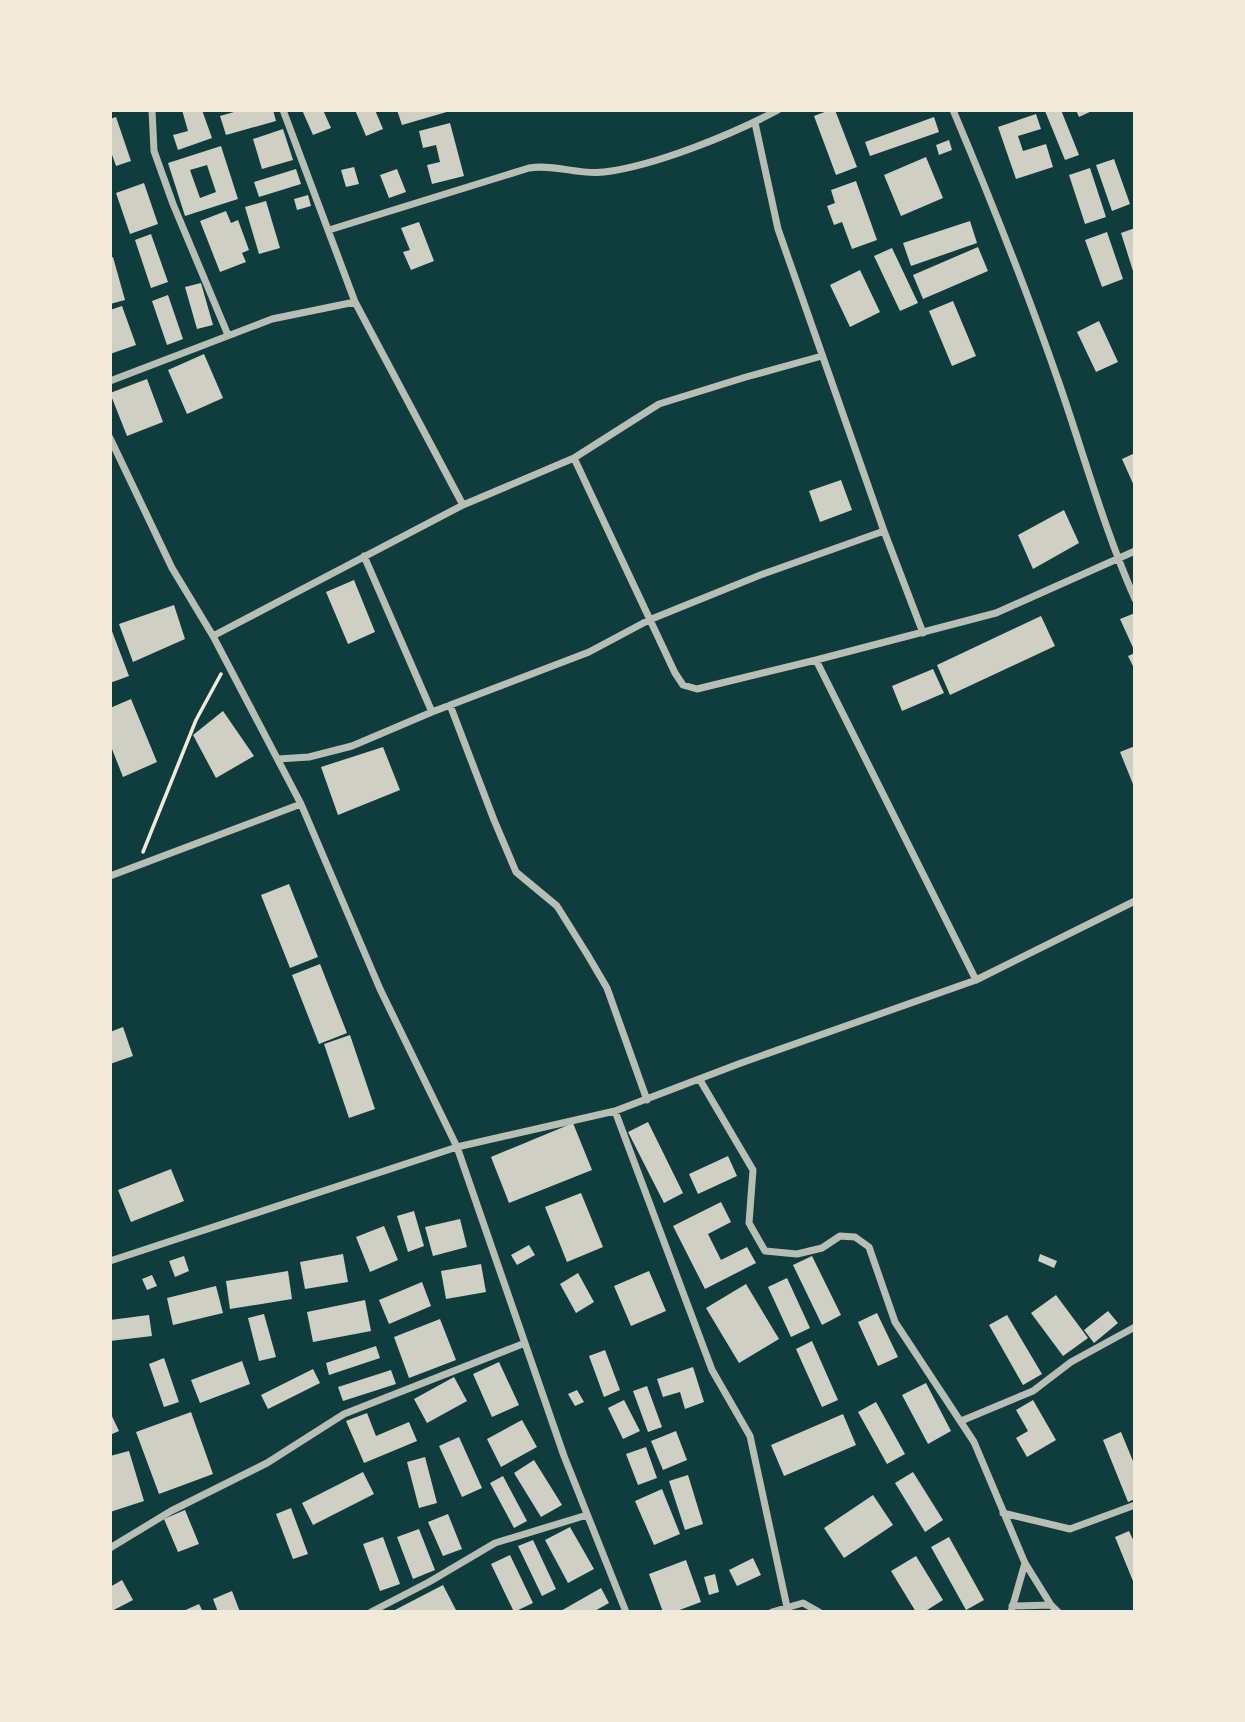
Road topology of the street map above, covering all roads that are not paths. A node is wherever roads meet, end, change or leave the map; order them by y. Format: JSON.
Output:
{"nodes":[{"id":1,"x":152,"y":110,"type":"edge"},
{"id":2,"x":283,"y":110,"type":"edge"},
{"id":3,"x":778,"y":110,"type":"edge"},
{"id":4,"x":953,"y":110,"type":"edge"},
{"id":5,"x":755,"y":122,"type":"junction"},
{"id":6,"x":329,"y":230,"type":"junction"},
{"id":7,"x":355,"y":302,"type":"junction"},
{"id":8,"x":228,"y":335,"type":"junction"},
{"id":9,"x":822,"y":356,"type":"junction"},
{"id":10,"x":110,"y":381,"type":"edge"},
{"id":11,"x":110,"y":439,"type":"edge"},
{"id":12,"x":574,"y":458,"type":"junction"},
{"id":13,"x":463,"y":505,"type":"junction"},
{"id":14,"x":884,"y":531,"type":"junction"},
{"id":15,"x":1135,"y":551,"type":"edge"},
{"id":16,"x":364,"y":556,"type":"junction"},
{"id":17,"x":1117,"y":558,"type":"junction"},
{"id":18,"x":1135,"y":599,"type":"edge"},
{"id":19,"x":649,"y":620,"type":"junction"},
{"id":20,"x":923,"y":633,"type":"junction"},
{"id":21,"x":213,"y":636,"type":"junction"},
{"id":22,"x":816,"y":660,"type":"junction"},
{"id":23,"x":450,"y":705,"type":"junction"},
{"id":24,"x":432,"y":712,"type":"junction"},
{"id":25,"x":278,"y":759,"type":"junction"},
{"id":26,"x":301,"y":804,"type":"junction"},
{"id":27,"x":110,"y":876,"type":"edge"},
{"id":28,"x":1135,"y":901,"type":"edge"},
{"id":29,"x":976,"y":980,"type":"junction"},
{"id":30,"x":700,"y":1080,"type":"junction"},
{"id":31,"x":647,"y":1100,"type":"junction"},
{"id":32,"x":615,"y":1111,"type":"junction"},
{"id":33,"x":457,"y":1147,"type":"junction"},
{"id":34,"x":110,"y":1261,"type":"edge"},
{"id":35,"x":1135,"y":1327,"type":"edge"},
{"id":36,"x":525,"y":1343,"type":"junction"},
{"id":37,"x":961,"y":1422,"type":"junction"},
{"id":38,"x":1135,"y":1505,"type":"edge"},
{"id":39,"x":1003,"y":1513,"type":"junction"},
{"id":40,"x":587,"y":1515,"type":"junction"},
{"id":41,"x":110,"y":1548,"type":"edge"},
{"id":42,"x":1025,"y":1563,"type":"junction"},
{"id":43,"x":1051,"y":1605,"type":"junction"},
{"id":44,"x":787,"y":1607,"type":"junction"},
{"id":45,"x":1011,"y":1609,"type":"edge"},
{"id":46,"x":371,"y":1612,"type":"edge"},
{"id":47,"x":626,"y":1612,"type":"edge"},
{"id":48,"x":772,"y":1612,"type":"edge"},
{"id":49,"x":819,"y":1612,"type":"edge"},
{"id":50,"x":1058,"y":1612,"type":"edge"}],
"edges":[{"from":1,"to":8,"type":"street"},
{"from":2,"to":6,"type":"street"},
{"from":3,"to":5,"type":"street"},
{"from":4,"to":17,"type":"street"},
{"from":5,"to":6,"type":"street"},
{"from":5,"to":9,"type":"street"},
{"from":6,"to":7,"type":"street"},
{"from":7,"to":8,"type":"street"},
{"from":7,"to":13,"type":"street"},
{"from":8,"to":10,"type":"street"},
{"from":9,"to":12,"type":"street"},
{"from":9,"to":14,"type":"street"},
{"from":11,"to":21,"type":"street"},
{"from":12,"to":13,"type":"street"},
{"from":12,"to":19,"type":"street"},
{"from":13,"to":16,"type":"street"},
{"from":14,"to":19,"type":"street"},
{"from":14,"to":20,"type":"street"},
{"from":15,"to":17,"type":"street"},
{"from":16,"to":21,"type":"street"},
{"from":16,"to":24,"type":"street"},
{"from":17,"to":18,"type":"street"},
{"from":17,"to":20,"type":"street"},
{"from":19,"to":22,"type":"street"},
{"from":19,"to":23,"type":"street"},
{"from":20,"to":22,"type":"street"},
{"from":21,"to":25,"type":"street"},
{"from":22,"to":29,"type":"street"},
{"from":23,"to":24,"type":"street"},
{"from":23,"to":31,"type":"street"},
{"from":24,"to":25,"type":"street"},
{"from":25,"to":26,"type":"street"},
{"from":26,"to":27,"type":"street"},
{"from":26,"to":33,"type":"street"},
{"from":28,"to":29,"type":"street"},
{"from":29,"to":30,"type":"street"},
{"from":30,"to":31,"type":"street"},
{"from":30,"to":37,"type":"street"},
{"from":31,"to":32,"type":"street"},
{"from":32,"to":33,"type":"street"},
{"from":32,"to":44,"type":"street"},
{"from":33,"to":34,"type":"street"},
{"from":33,"to":36,"type":"street"},
{"from":35,"to":37,"type":"street"},
{"from":36,"to":40,"type":"street"},
{"from":36,"to":41,"type":"street"},
{"from":37,"to":39,"type":"street"},
{"from":38,"to":39,"type":"street"},
{"from":39,"to":42,"type":"street"},
{"from":40,"to":46,"type":"street"},
{"from":40,"to":47,"type":"street"},
{"from":42,"to":43,"type":"street"},
{"from":42,"to":45,"type":"street"},
{"from":43,"to":45,"type":"street"},
{"from":43,"to":50,"type":"street"},
{"from":44,"to":48,"type":"street"},
{"from":44,"to":49,"type":"street"}]}
